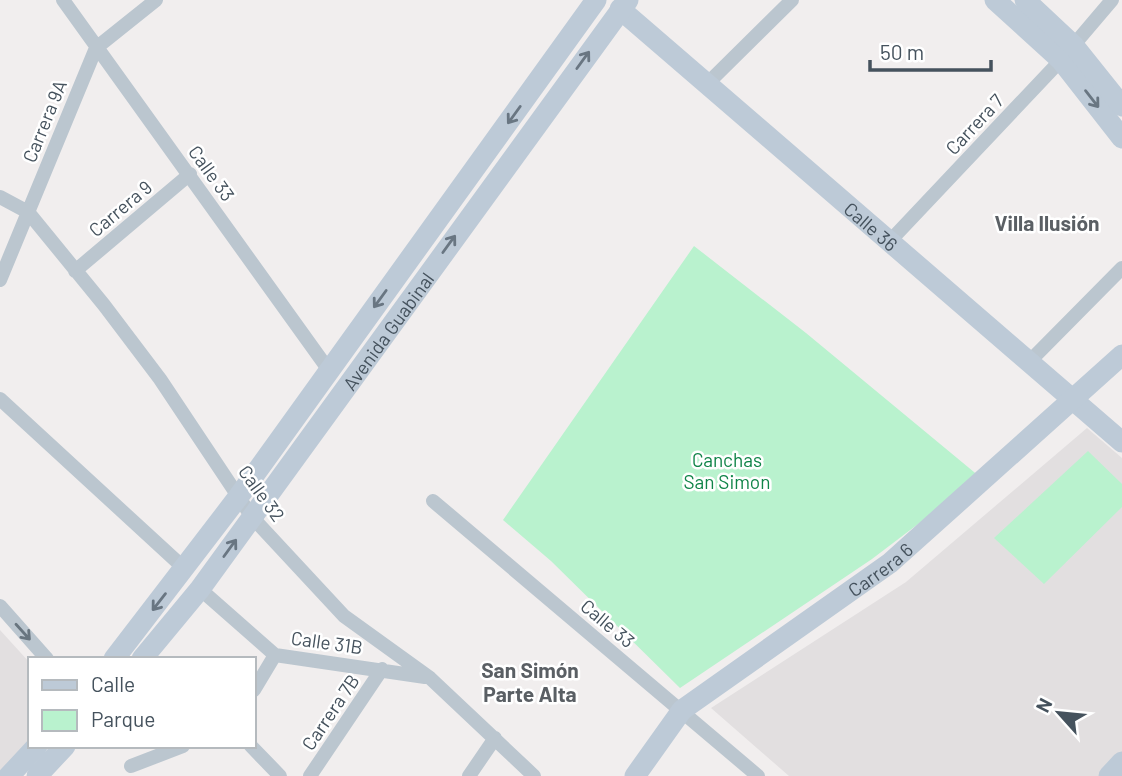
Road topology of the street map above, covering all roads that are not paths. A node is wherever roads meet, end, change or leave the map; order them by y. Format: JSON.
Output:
{"nodes":[{"id":1,"x":63,"y":0,"type":"edge"},
{"id":2,"x":156,"y":0,"type":"edge"},
{"id":3,"x":596,"y":0,"type":"edge"},
{"id":4,"x":792,"y":0,"type":"edge"},
{"id":5,"x":995,"y":0,"type":"edge"},
{"id":6,"x":1025,"y":0,"type":"edge"},
{"id":7,"x":1112,"y":0,"type":"edge"},
{"id":8,"x":624,"y":5,"type":"edge"},
{"id":9,"x":96,"y":48,"type":"junction"},
{"id":10,"x":1067,"y":53,"type":"junction"},
{"id":11,"x":708,"y":84,"type":"junction"},
{"id":12,"x":1122,"y":106,"type":"edge"},
{"id":13,"x":1122,"y":138,"type":"edge"},
{"id":14,"x":190,"y":174,"type":"junction"},
{"id":15,"x":0,"y":197,"type":"edge"},
{"id":16,"x":28,"y":212,"type":"junction"},
{"id":17,"x":890,"y":242,"type":"junction"},
{"id":18,"x":1122,"y":268,"type":"edge"},
{"id":19,"x":75,"y":271,"type":"junction"},
{"id":20,"x":0,"y":280,"type":"edge"},
{"id":21,"x":1122,"y":355,"type":"edge"},
{"id":22,"x":1029,"y":362,"type":"junction"},
{"id":23,"x":328,"y":369,"type":"junction"},
{"id":24,"x":0,"y":399,"type":"edge"},
{"id":25,"x":1074,"y":401,"type":"junction"},
{"id":26,"x":1122,"y":442,"type":"edge"},
{"id":27,"x":239,"y":496,"type":"junction"},
{"id":28,"x":433,"y":501,"type":"dead end"},
{"id":29,"x":252,"y":517,"type":"junction"},
{"id":30,"x":185,"y":569,"type":"junction"},
{"id":31,"x":200,"y":589,"type":"junction"},
{"id":32,"x":0,"y":606,"type":"edge"},
{"id":33,"x":275,"y":655,"type":"junction"},
{"id":34,"x":45,"y":657,"type":"edge"},
{"id":35,"x":116,"y":657,"type":"edge"},
{"id":36,"x":144,"y":657,"type":"edge"},
{"id":37,"x":382,"y":669,"type":"junction"},
{"id":38,"x":430,"y":678,"type":"junction"},
{"id":39,"x":256,"y":687,"type":"edge"},
{"id":40,"x":682,"y":710,"type":"junction"},
{"id":41,"x":495,"y":738,"type":"junction"},
{"id":42,"x":35,"y":748,"type":"edge"},
{"id":43,"x":63,"y":748,"type":"edge"},
{"id":44,"x":178,"y":748,"type":"edge"},
{"id":45,"x":253,"y":748,"type":"edge"},
{"id":46,"x":1122,"y":762,"type":"edge"},
{"id":47,"x":131,"y":766,"type":"dead end"},
{"id":48,"x":9,"y":776,"type":"edge"},
{"id":49,"x":37,"y":776,"type":"edge"},
{"id":50,"x":280,"y":776,"type":"edge"},
{"id":51,"x":310,"y":776,"type":"edge"},
{"id":52,"x":469,"y":776,"type":"edge"},
{"id":53,"x":534,"y":776,"type":"edge"},
{"id":54,"x":635,"y":776,"type":"edge"},
{"id":55,"x":758,"y":776,"type":"edge"},
{"id":56,"x":1109,"y":776,"type":"edge"}],
"edges":[{"from":1,"to":9,"type":"street","name":"Calle 33"},
{"from":2,"to":9,"type":"street","name":"Carrera 9A"},
{"from":3,"to":23,"type":"main road","name":"Avenida Guabinal","one_way":true},
{"from":4,"to":11,"type":"street"},
{"from":5,"to":10,"type":"main road"},
{"from":6,"to":10,"type":"main road"},
{"from":7,"to":10,"type":"street","name":"Carrera 7"},
{"from":8,"to":11,"type":"main road","name":"Calle 36"},
{"from":29,"to":8,"type":"main road","name":"Avenida Guabinal","one_way":true},
{"from":9,"to":14,"type":"street","name":"Calle 33"},
{"from":9,"to":16,"type":"street","name":"Carrera 9A"},
{"from":10,"to":12,"type":"main road"},
{"from":10,"to":13,"type":"main road","one_way":true},
{"from":10,"to":17,"type":"street","name":"Carrera 7"},
{"from":11,"to":17,"type":"main road","name":"Calle 36"},
{"from":14,"to":19,"type":"street","name":"Carrera 9"},
{"from":14,"to":23,"type":"street","name":"Calle 33"},
{"from":15,"to":16,"type":"street","name":"Calle 32"},
{"from":16,"to":19,"type":"street","name":"Calle 32"},
{"from":16,"to":20,"type":"street","name":"Carrera 9A"},
{"from":17,"to":22,"type":"main road","name":"Calle 36"},
{"from":18,"to":22,"type":"street"},
{"from":19,"to":27,"type":"street","name":"Calle 32"},
{"from":21,"to":25,"type":"main road","name":"Carrera 6"},
{"from":22,"to":25,"type":"main road","name":"Calle 36"},
{"from":23,"to":27,"type":"main road","name":"Avenida Guabinal"},
{"from":24,"to":30,"type":"street"},
{"from":25,"to":26,"type":"main road","name":"Calle 36"},
{"from":25,"to":40,"type":"main road","name":"Carrera 6"},
{"from":27,"to":29,"type":"street","name":"Calle 32"},
{"from":27,"to":30,"type":"main road","name":"Avenida Guabinal"},
{"from":28,"to":40,"type":"street","name":"Calle 33"},
{"from":31,"to":29,"type":"main road","name":"Avenida Guabinal","one_way":true},
{"from":29,"to":38,"type":"street","name":"Calle 32"},
{"from":30,"to":35,"type":"main road","name":"Avenida Guabinal","one_way":true},
{"from":31,"to":33,"type":"street","name":"Calle 31B"},
{"from":31,"to":36,"type":"main road","name":"Avenida Guabinal"},
{"from":32,"to":34,"type":"street","one_way":true},
{"from":33,"to":37,"type":"street","name":"Calle 31B"},
{"from":33,"to":39,"type":"street"},
{"from":37,"to":38,"type":"street","name":"Calle 31B"},
{"from":37,"to":51,"type":"street","name":"Carrera 7B"},
{"from":38,"to":41,"type":"street","name":"Calle 32"},
{"from":40,"to":54,"type":"main road","name":"Carrera 6"},
{"from":40,"to":55,"type":"street","name":"Calle 33"},
{"from":41,"to":52,"type":"street"},
{"from":41,"to":53,"type":"street","name":"Calle 32"},
{"from":42,"to":48,"type":"main road"},
{"from":43,"to":49,"type":"main road"},
{"from":44,"to":47,"type":"street"},
{"from":45,"to":50,"type":"street"},
{"from":46,"to":56,"type":"main road"}]}
